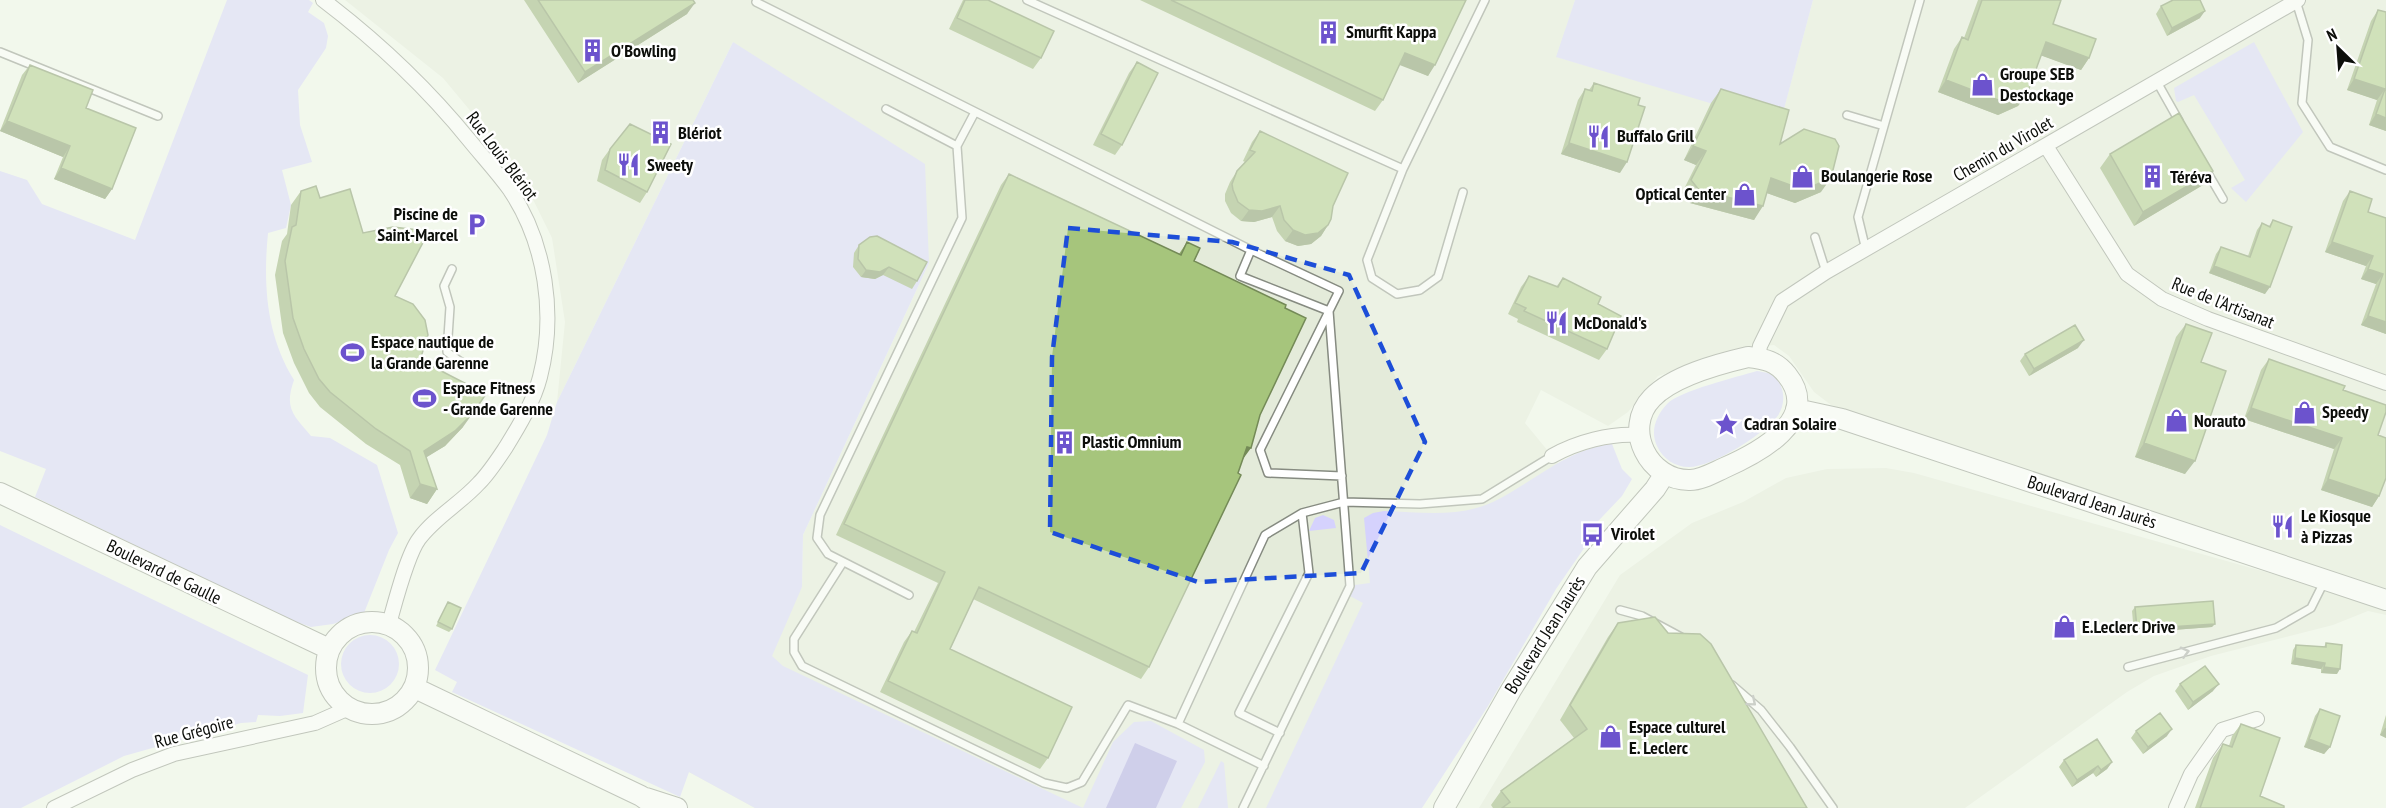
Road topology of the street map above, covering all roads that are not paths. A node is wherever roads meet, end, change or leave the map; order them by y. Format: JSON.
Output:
{"nodes":[{"id":1,"x":323,"y":0,"type":"edge"},
{"id":2,"x":1027,"y":0,"type":"edge"},
{"id":3,"x":1485,"y":0,"type":"edge"},
{"id":4,"x":1920,"y":0,"type":"edge"},
{"id":5,"x":2297,"y":1,"type":"edge"},
{"id":6,"x":756,"y":2,"type":"dead end"},
{"id":7,"x":0,"y":52,"type":"edge"},
{"id":8,"x":2157,"y":82,"type":"junction"},
{"id":9,"x":886,"y":109,"type":"dead end"},
{"id":10,"x":975,"y":112,"type":"junction"},
{"id":11,"x":1847,"y":115,"type":"dead end"},
{"id":12,"x":158,"y":116,"type":"dead end"},
{"id":13,"x":1884,"y":126,"type":"junction"},
{"id":14,"x":2184,"y":131,"type":"edge"},
{"id":15,"x":957,"y":146,"type":"junction"},
{"id":16,"x":2046,"y":146,"type":"junction"},
{"id":17,"x":2201,"y":160,"type":"edge"},
{"id":18,"x":1403,"y":169,"type":"junction"},
{"id":19,"x":2386,"y":170,"type":"edge"},
{"id":20,"x":1463,"y":192,"type":"dead end"},
{"id":21,"x":2223,"y":199,"type":"dead end"},
{"id":22,"x":1815,"y":237,"type":"dead end"},
{"id":23,"x":1251,"y":250,"type":"junction"},
{"id":24,"x":1866,"y":250,"type":"junction"},
{"id":25,"x":452,"y":270,"type":"dead end"},
{"id":26,"x":1826,"y":272,"type":"junction"},
{"id":27,"x":1329,"y":311,"type":"junction"},
{"id":28,"x":1758,"y":358,"type":"junction"},
{"id":29,"x":464,"y":364,"type":"dead end"},
{"id":30,"x":2386,"y":383,"type":"edge"},
{"id":31,"x":1796,"y":408,"type":"junction"},
{"id":32,"x":1639,"y":435,"type":"junction"},
{"id":33,"x":1552,"y":456,"type":"joint"},
{"id":34,"x":1664,"y":474,"type":"junction"},
{"id":35,"x":1342,"y":476,"type":"junction"},
{"id":36,"x":0,"y":493,"type":"edge"},
{"id":37,"x":1344,"y":502,"type":"junction"},
{"id":38,"x":1302,"y":513,"type":"junction"},
{"id":39,"x":843,"y":562,"type":"junction"},
{"id":40,"x":2325,"y":579,"type":"junction"},
{"id":41,"x":909,"y":596,"type":"dead end"},
{"id":42,"x":2386,"y":600,"type":"edge"},
{"id":43,"x":1620,"y":610,"type":"dead end"},
{"id":44,"x":389,"y":624,"type":"junction"},
{"id":45,"x":1691,"y":643,"type":"edge"},
{"id":46,"x":329,"y":649,"type":"junction"},
{"id":47,"x":2128,"y":667,"type":"dead end"},
{"id":48,"x":1727,"y":680,"type":"edge"},
{"id":49,"x":415,"y":688,"type":"junction"},
{"id":50,"x":349,"y":708,"type":"junction"},
{"id":51,"x":2257,"y":719,"type":"dead end"},
{"id":52,"x":1178,"y":724,"type":"junction"},
{"id":53,"x":1280,"y":733,"type":"junction"},
{"id":54,"x":1264,"y":766,"type":"junction"},
{"id":55,"x":641,"y":796,"type":"junction"},
{"id":56,"x":54,"y":808,"type":"edge"},
{"id":57,"x":658,"y":808,"type":"edge"},
{"id":58,"x":677,"y":808,"type":"edge"},
{"id":59,"x":1244,"y":808,"type":"edge"},
{"id":60,"x":1444,"y":808,"type":"edge"},
{"id":61,"x":1833,"y":808,"type":"edge"},
{"id":62,"x":2176,"y":808,"type":"edge"}],
"edges":[{"from":1,"to":44,"type":"street","name":"Rue Louis Blériot"},
{"from":2,"to":18,"type":"lane"},
{"from":3,"to":18,"type":"lane"},
{"from":4,"to":13,"type":"lane"},
{"from":5,"to":8,"type":"street","name":"Chemin du Virolet"},
{"from":5,"to":19,"type":"lane"},
{"from":6,"to":10,"type":"lane"},
{"from":7,"to":12,"type":"lane"},
{"from":8,"to":14,"type":"lane"},
{"from":8,"to":16,"type":"street","name":"Chemin du Virolet"},
{"from":9,"to":15,"type":"lane"},
{"from":10,"to":15,"type":"lane"},
{"from":10,"to":23,"type":"lane"},
{"from":11,"to":13,"type":"lane"},
{"from":13,"to":24,"type":"lane"},
{"from":15,"to":39,"type":"lane"},
{"from":16,"to":24,"type":"street","name":"Chemin du Virolet"},
{"from":16,"to":30,"type":"street","name":"Rue de l'Artisanat"},
{"from":17,"to":21,"type":"lane"},
{"from":18,"to":20,"type":"lane"},
{"from":22,"to":26,"type":"lane"},
{"from":23,"to":27,"type":"lane"},
{"from":23,"to":27,"type":"lane"},
{"from":24,"to":26,"type":"street","name":"Chemin du Virolet"},
{"from":25,"to":29,"type":"lane"},
{"from":26,"to":28,"type":"street","name":"Chemin du Virolet"},
{"from":27,"to":35,"type":"lane"},
{"from":27,"to":35,"type":"lane"},
{"from":28,"to":31,"type":"main road"},
{"from":28,"to":32,"type":"main road"},
{"from":31,"to":34,"type":"main road"},
{"from":31,"to":40,"type":"main road","name":"Boulevard Jean Jaurès"},
{"from":32,"to":33,"type":"street"},
{"from":32,"to":34,"type":"main road"},
{"from":33,"to":37,"type":"lane"},
{"from":34,"to":60,"type":"main road","name":"Boulevard Jean Jaurès"},
{"from":35,"to":37,"type":"lane"},
{"from":36,"to":46,"type":"main road","name":"Boulevard de Gaulle"},
{"from":37,"to":38,"type":"lane"},
{"from":37,"to":53,"type":"lane"},
{"from":38,"to":52,"type":"lane"},
{"from":38,"to":53,"type":"lane"},
{"from":39,"to":41,"type":"lane"},
{"from":39,"to":52,"type":"lane"},
{"from":40,"to":42,"type":"main road","name":"Boulevard Jean Jaurès"},
{"from":47,"to":40,"type":"lane","one_way":true},
{"from":43,"to":45,"type":"lane"},
{"from":44,"to":46,"type":"main road"},
{"from":44,"to":49,"type":"main road"},
{"from":46,"to":50,"type":"main road"},
{"from":48,"to":61,"type":"lane","one_way":true},
{"from":49,"to":50,"type":"main road"},
{"from":49,"to":55,"type":"main road"},
{"from":50,"to":56,"type":"street","name":"Rue Grégoire"},
{"from":51,"to":62,"type":"street"},
{"from":52,"to":54,"type":"lane"},
{"from":53,"to":54,"type":"lane"},
{"from":54,"to":59,"type":"lane"},
{"from":55,"to":57,"type":"main road"},
{"from":55,"to":58,"type":"main road"}]}
